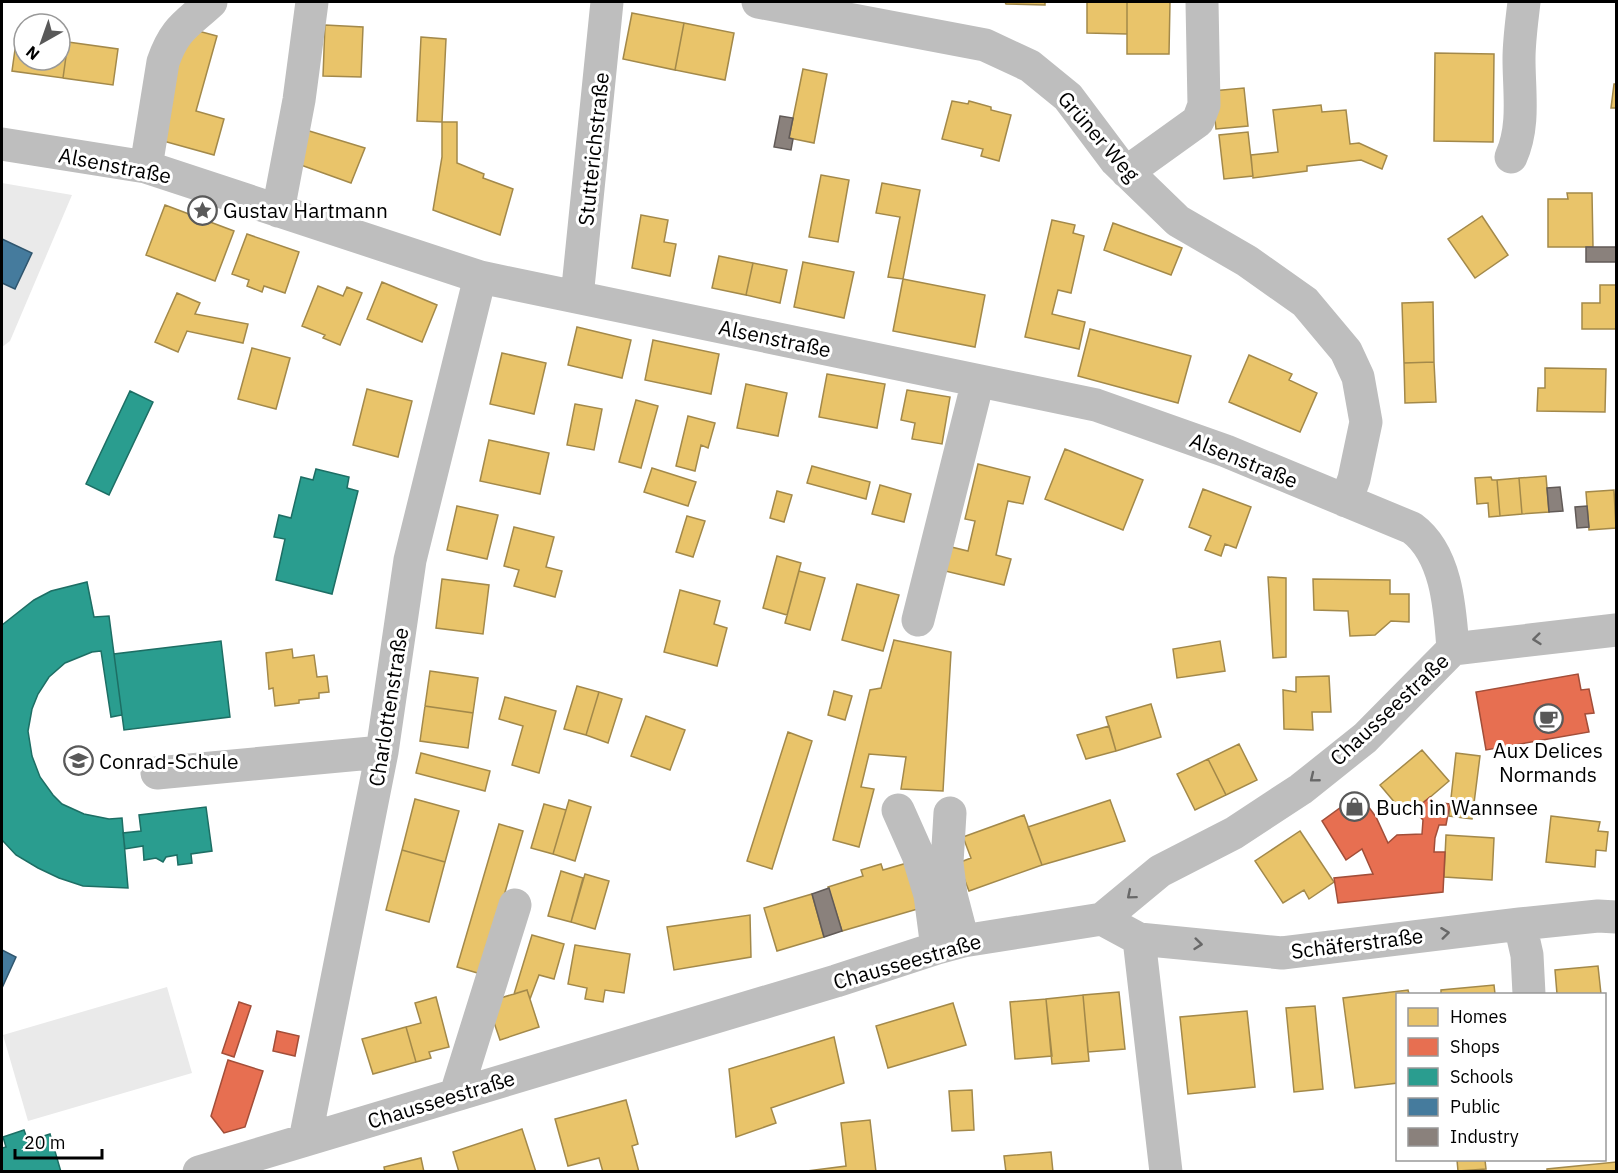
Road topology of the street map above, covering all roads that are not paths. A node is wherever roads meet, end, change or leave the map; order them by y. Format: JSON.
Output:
{"nodes":[{"id":1,"x":211,"y":2,"type":"edge"},
{"id":2,"x":312,"y":2,"type":"edge"},
{"id":3,"x":607,"y":2,"type":"edge"},
{"id":4,"x":758,"y":2,"type":"edge"},
{"id":5,"x":1186,"y":2,"type":"edge"},
{"id":6,"x":1202,"y":2,"type":"edge"},
{"id":7,"x":1524,"y":2,"type":"edge"},
{"id":8,"x":2,"y":144,"type":"edge"},
{"id":9,"x":1511,"y":157,"type":"dead end"},
{"id":10,"x":1121,"y":166,"type":"junction"},
{"id":11,"x":146,"y":167,"type":"junction"},
{"id":12,"x":278,"y":211,"type":"junction"},
{"id":13,"x":480,"y":277,"type":"junction"},
{"id":14,"x":577,"y":297,"type":"junction"},
{"id":15,"x":978,"y":381,"type":"junction"},
{"id":16,"x":1346,"y":501,"type":"junction"},
{"id":17,"x":918,"y":620,"type":"dead end"},
{"id":18,"x":1617,"y":630,"type":"edge"},
{"id":19,"x":1453,"y":649,"type":"junction"},
{"id":20,"x":382,"y":752,"type":"junction"},
{"id":21,"x":157,"y":773,"type":"dead end"},
{"id":22,"x":898,"y":810,"type":"dead end"},
{"id":23,"x":950,"y":813,"type":"dead end"},
{"id":24,"x":514,"y":905,"type":"dead end"},
{"id":25,"x":1617,"y":917,"type":"edge"},
{"id":26,"x":1102,"y":919,"type":"junction"},
{"id":27,"x":1520,"y":924,"type":"junction"},
{"id":28,"x":1139,"y":939,"type":"junction"},
{"id":29,"x":950,"y":944,"type":"junction"},
{"id":30,"x":1529,"y":993,"type":"edge"},
{"id":31,"x":456,"y":1094,"type":"junction"},
{"id":32,"x":305,"y":1140,"type":"junction"},
{"id":33,"x":199,"y":1172,"type":"edge"},
{"id":34,"x":1166,"y":1172,"type":"edge"}],
"edges":[{"from":1,"to":11,"type":"street"},
{"from":2,"to":12,"type":"street"},
{"from":3,"to":14,"type":"street","name":"Stutterichstraße"},
{"from":4,"to":10,"type":"street","name":"Grüner Weg"},
{"from":5,"to":10,"type":"street"},
{"from":6,"to":10,"type":"street"},
{"from":7,"to":9,"type":"street"},
{"from":8,"to":11,"type":"street","name":"Alsenstraße"},
{"from":10,"to":16,"type":"street","name":"Grüner Weg"},
{"from":11,"to":12,"type":"street","name":"Alsenstraße"},
{"from":12,"to":13,"type":"street","name":"Alsenstraße"},
{"from":13,"to":14,"type":"street","name":"Alsenstraße"},
{"from":13,"to":20,"type":"street","name":"Charlottenstraße"},
{"from":14,"to":15,"type":"street","name":"Alsenstraße"},
{"from":15,"to":16,"type":"street","name":"Alsenstraße"},
{"from":15,"to":17,"type":"street"},
{"from":16,"to":19,"type":"street","name":"Alsenstraße"},
{"from":18,"to":19,"type":"street","name":"Chausseestraße","one_way":true},
{"from":19,"to":26,"type":"street","name":"Chausseestraße","one_way":true},
{"from":20,"to":21,"type":"street"},
{"from":20,"to":32,"type":"street","name":"Charlottenstraße"},
{"from":22,"to":29,"type":"street"},
{"from":23,"to":29,"type":"street"},
{"from":24,"to":31,"type":"street"},
{"from":25,"to":27,"type":"street","name":"Schäferstraße"},
{"from":26,"to":28,"type":"street","name":"Schäferstraße"},
{"from":26,"to":29,"type":"street","name":"Chausseestraße"},
{"from":28,"to":27,"type":"street","name":"Schäferstraße","one_way":true},
{"from":27,"to":30,"type":"street"},
{"from":28,"to":34,"type":"street"},
{"from":29,"to":31,"type":"street","name":"Chausseestraße"},
{"from":31,"to":32,"type":"street","name":"Chausseestraße"},
{"from":32,"to":33,"type":"street","name":"Chausseestraße"}]}
